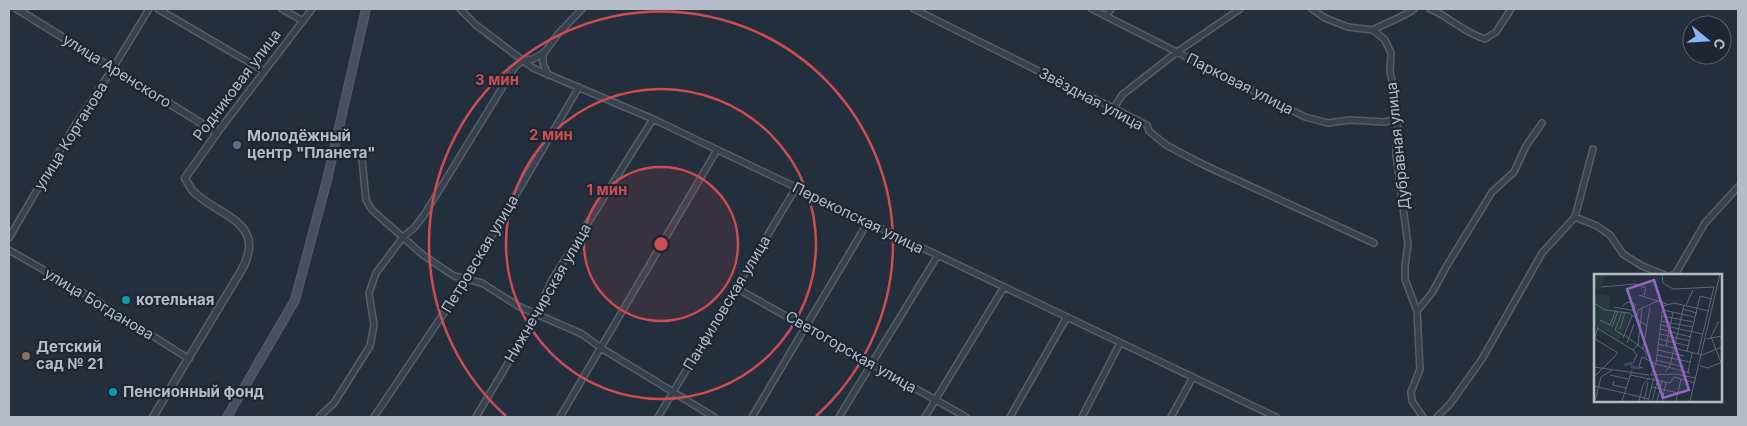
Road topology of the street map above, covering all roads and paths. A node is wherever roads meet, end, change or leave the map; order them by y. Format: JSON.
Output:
{"nodes":[{"id":1,"x":17,"y":9,"type":"edge"},
{"id":2,"x":149,"y":9,"type":"edge"},
{"id":3,"x":158,"y":9,"type":"edge"},
{"id":4,"x":282,"y":9,"type":"edge"},
{"id":5,"x":312,"y":9,"type":"edge"},
{"id":6,"x":366,"y":9,"type":"edge"},
{"id":7,"x":460,"y":9,"type":"edge"},
{"id":8,"x":582,"y":9,"type":"edge"},
{"id":9,"x":914,"y":9,"type":"edge"},
{"id":10,"x":1092,"y":9,"type":"edge"},
{"id":11,"x":1111,"y":9,"type":"edge"},
{"id":12,"x":1240,"y":9,"type":"edge"},
{"id":13,"x":1312,"y":9,"type":"edge"},
{"id":14,"x":1414,"y":9,"type":"edge"},
{"id":15,"x":1430,"y":9,"type":"edge"},
{"id":16,"x":1511,"y":9,"type":"edge"},
{"id":17,"x":1106,"y":16,"type":"junction"},
{"id":18,"x":303,"y":21,"type":"junction"},
{"id":19,"x":1373,"y":30,"type":"junction"},
{"id":20,"x":1177,"y":52,"type":"junction"},
{"id":21,"x":544,"y":53,"type":"junction"},
{"id":22,"x":523,"y":60,"type":"junction"},
{"id":23,"x":113,"y":68,"type":"junction"},
{"id":24,"x":264,"y":71,"type":"junction"},
{"id":25,"x":548,"y":75,"type":"junction"},
{"id":26,"x":579,"y":87,"type":"junction"},
{"id":27,"x":1113,"y":109,"type":"junction"},
{"id":28,"x":653,"y":119,"type":"junction"},
{"id":29,"x":1398,"y":119,"type":"junction"},
{"id":30,"x":1542,"y":123,"type":"dead end"},
{"id":31,"x":217,"y":133,"type":"junction"},
{"id":32,"x":1593,"y":149,"type":"dead end"},
{"id":33,"x":717,"y":150,"type":"junction"},
{"id":34,"x":362,"y":159,"type":"dead end"},
{"id":35,"x":1738,"y":187,"type":"edge"},
{"id":36,"x":796,"y":188,"type":"junction"},
{"id":37,"x":1575,"y":217,"type":"junction"},
{"id":38,"x":868,"y":222,"type":"junction"},
{"id":39,"x":403,"y":237,"type":"junction"},
{"id":40,"x":9,"y":238,"type":"edge"},
{"id":41,"x":1374,"y":244,"type":"dead end"},
{"id":42,"x":9,"y":250,"type":"edge"},
{"id":43,"x":938,"y":255,"type":"junction"},
{"id":44,"x":1662,"y":274,"type":"edge"},
{"id":45,"x":1674,"y":274,"type":"edge"},
{"id":46,"x":466,"y":280,"type":"junction"},
{"id":47,"x":1004,"y":287,"type":"junction"},
{"id":48,"x":736,"y":288,"type":"junction"},
{"id":49,"x":1417,"y":311,"type":"junction"},
{"id":50,"x":536,"y":313,"type":"junction"},
{"id":51,"x":1067,"y":317,"type":"junction"},
{"id":52,"x":807,"y":327,"type":"junction"},
{"id":53,"x":1120,"y":343,"type":"junction"},
{"id":54,"x":601,"y":348,"type":"junction"},
{"id":55,"x":189,"y":359,"type":"junction"},
{"id":56,"x":872,"y":365,"type":"junction"},
{"id":57,"x":1193,"y":378,"type":"junction"},
{"id":58,"x":673,"y":392,"type":"junction"},
{"id":59,"x":936,"y":400,"type":"junction"},
{"id":60,"x":1266,"y":415,"type":"edge"},
{"id":61,"x":153,"y":417,"type":"edge"},
{"id":62,"x":227,"y":417,"type":"edge"},
{"id":63,"x":319,"y":417,"type":"edge"},
{"id":64,"x":374,"y":417,"type":"edge"},
{"id":65,"x":476,"y":417,"type":"edge"},
{"id":66,"x":560,"y":417,"type":"edge"},
{"id":67,"x":658,"y":417,"type":"edge"},
{"id":68,"x":714,"y":417,"type":"edge"},
{"id":69,"x":752,"y":417,"type":"edge"},
{"id":70,"x":839,"y":417,"type":"edge"},
{"id":71,"x":925,"y":417,"type":"edge"},
{"id":72,"x":966,"y":417,"type":"edge"},
{"id":73,"x":1010,"y":417,"type":"edge"},
{"id":74,"x":1082,"y":417,"type":"edge"},
{"id":75,"x":1171,"y":417,"type":"edge"},
{"id":76,"x":1276,"y":417,"type":"edge"},
{"id":77,"x":1423,"y":417,"type":"edge"},
{"id":78,"x":1437,"y":417,"type":"edge"}],
"edges":[{"from":1,"to":23,"type":"street","name":"улица Аренского"},
{"from":2,"to":23,"type":"street","name":"улица Корганова"},
{"from":3,"to":24,"type":"street"},
{"from":4,"to":18,"type":"street"},
{"from":5,"to":18,"type":"street","name":"Родниковая улица"},
{"from":6,"to":62,"type":"main road"},
{"from":7,"to":22,"type":"street","name":"Перекопская улица"},
{"from":8,"to":21,"type":"street"},
{"from":9,"to":27,"type":"street","name":"Звёздная улица"},
{"from":10,"to":17,"type":"street","name":"Парковая улица"},
{"from":11,"to":17,"type":"street"},
{"from":12,"to":20,"type":"street"},
{"from":13,"to":19,"type":"street"},
{"from":14,"to":19,"type":"street"},
{"from":15,"to":16,"type":"street"},
{"from":17,"to":20,"type":"street","name":"Парковая улица"},
{"from":18,"to":24,"type":"street","name":"Родниковая улица"},
{"from":19,"to":29,"type":"street","name":"Дубравная улица"},
{"from":20,"to":27,"type":"street"},
{"from":20,"to":29,"type":"street","name":"Парковая улица"},
{"from":21,"to":22,"type":"street"},
{"from":21,"to":25,"type":"street"},
{"from":22,"to":25,"type":"street","name":"Перекопская улица"},
{"from":22,"to":39,"type":"street"},
{"from":23,"to":31,"type":"street","name":"улица Аренского"},
{"from":23,"to":40,"type":"street","name":"улица Корганова"},
{"from":24,"to":31,"type":"street","name":"Родниковая улица"},
{"from":25,"to":26,"type":"street","name":"Перекопская улица"},
{"from":26,"to":28,"type":"street","name":"Перекопская улица"},
{"from":26,"to":46,"type":"street","name":"Петровская улица"},
{"from":27,"to":41,"type":"street","name":"Звёздная улица"},
{"from":28,"to":33,"type":"street","name":"Перекопская улица"},
{"from":28,"to":50,"type":"street","name":"Нижнечирская улица"},
{"from":29,"to":49,"type":"street","name":"Дубравная улица"},
{"from":30,"to":49,"type":"street"},
{"from":31,"to":55,"type":"street","name":"Родниковая улица"},
{"from":32,"to":37,"type":"street"},
{"from":33,"to":36,"type":"street","name":"Перекопская улица"},
{"from":33,"to":54,"type":"street"},
{"from":34,"to":39,"type":"street"},
{"from":35,"to":45,"type":"street"},
{"from":36,"to":38,"type":"street","name":"Перекопская улица"},
{"from":36,"to":48,"type":"street","name":"Панфиловская улица"},
{"from":37,"to":44,"type":"street"},
{"from":37,"to":78,"type":"street"},
{"from":38,"to":43,"type":"street","name":"Перекопская улица"},
{"from":38,"to":52,"type":"street"},
{"from":39,"to":46,"type":"street"},
{"from":39,"to":63,"type":"street"},
{"from":42,"to":55,"type":"street","name":"улица Богданова"},
{"from":43,"to":47,"type":"street","name":"Перекопская улица"},
{"from":43,"to":56,"type":"street"},
{"from":46,"to":50,"type":"street"},
{"from":46,"to":64,"type":"street","name":"Петровская улица"},
{"from":47,"to":51,"type":"street","name":"Перекопская улица"},
{"from":47,"to":59,"type":"street"},
{"from":48,"to":52,"type":"street","name":"Светогорская улица"},
{"from":48,"to":58,"type":"street","name":"Панфиловская улица"},
{"from":49,"to":77,"type":"street","name":"Дубравная улица"},
{"from":50,"to":54,"type":"street"},
{"from":50,"to":65,"type":"street","name":"Нижнечирская улица"},
{"from":51,"to":53,"type":"street","name":"Перекопская улица"},
{"from":51,"to":73,"type":"street"},
{"from":52,"to":56,"type":"street","name":"Светогорская улица"},
{"from":52,"to":69,"type":"street"},
{"from":53,"to":57,"type":"street","name":"Перекопская улица"},
{"from":53,"to":74,"type":"street"},
{"from":54,"to":58,"type":"street"},
{"from":54,"to":66,"type":"street"},
{"from":55,"to":61,"type":"street"},
{"from":56,"to":59,"type":"street","name":"Светогорская улица"},
{"from":56,"to":70,"type":"street"},
{"from":57,"to":60,"type":"street","name":"Перекопская улица"},
{"from":57,"to":75,"type":"street"},
{"from":58,"to":67,"type":"street","name":"Панфиловская улица"},
{"from":58,"to":68,"type":"street"},
{"from":59,"to":71,"type":"street"},
{"from":59,"to":72,"type":"street","name":"Светогорская улица"},
{"from":60,"to":76,"type":"street","name":"Перекопская улица"}]}
